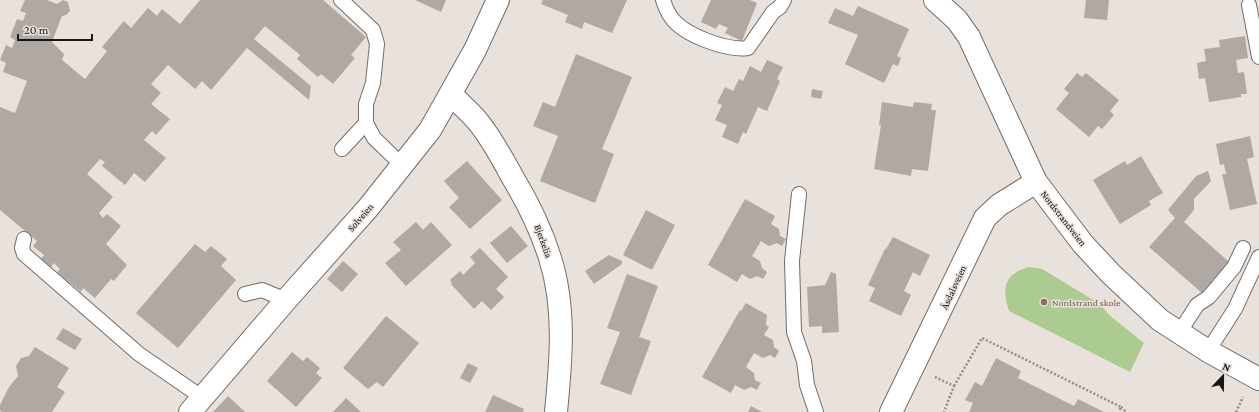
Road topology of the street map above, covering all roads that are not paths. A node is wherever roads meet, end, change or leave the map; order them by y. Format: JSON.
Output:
{"nodes":[{"id":1,"x":341,"y":0,"type":"edge"},
{"id":2,"x":498,"y":0,"type":"edge"},
{"id":3,"x":663,"y":0,"type":"edge"},
{"id":4,"x":784,"y":0,"type":"edge"},
{"id":5,"x":935,"y":0,"type":"edge"},
{"id":6,"x":1250,"y":5,"type":"dead end"},
{"id":7,"x":1259,"y":57,"type":"edge"},
{"id":8,"x":451,"y":95,"type":"junction"},
{"id":9,"x":366,"y":123,"type":"junction"},
{"id":10,"x":342,"y":149,"type":"dead end"},
{"id":11,"x":403,"y":166,"type":"junction"},
{"id":12,"x":1036,"y":182,"type":"junction"},
{"id":13,"x":799,"y":194,"type":"dead end"},
{"id":14,"x":24,"y":239,"type":"dead end"},
{"id":15,"x":1243,"y":248,"type":"dead end"},
{"id":16,"x":1259,"y":257,"type":"edge"},
{"id":17,"x":245,"y":294,"type":"dead end"},
{"id":18,"x":286,"y":300,"type":"junction"},
{"id":19,"x":1179,"y":333,"type":"junction"},
{"id":20,"x":1208,"y":351,"type":"junction"},
{"id":21,"x":1252,"y":386,"type":"edge"},
{"id":22,"x":197,"y":405,"type":"edge"},
{"id":23,"x":556,"y":412,"type":"edge"},
{"id":24,"x":816,"y":412,"type":"edge"},
{"id":25,"x":891,"y":412,"type":"edge"}],
"edges":[{"from":1,"to":9,"type":"lane"},
{"from":2,"to":8,"type":"street","name":"Solveien"},
{"from":3,"to":4,"type":"lane"},
{"from":5,"to":12,"type":"street","name":"Nordstrandveien"},
{"from":6,"to":7,"type":"lane"},
{"from":8,"to":11,"type":"street","name":"Solveien"},
{"from":8,"to":23,"type":"street","name":"Bjerkelia"},
{"from":9,"to":10,"type":"lane"},
{"from":9,"to":11,"type":"lane"},
{"from":11,"to":18,"type":"street","name":"Solveien"},
{"from":12,"to":19,"type":"street","name":"Nordstrandveien"},
{"from":12,"to":25,"type":"street","name":"Åsdalsveien"},
{"from":13,"to":24,"type":"lane"},
{"from":14,"to":22,"type":"lane"},
{"from":15,"to":19,"type":"lane"},
{"from":16,"to":20,"type":"lane"},
{"from":17,"to":18,"type":"lane"},
{"from":18,"to":22,"type":"street","name":"Solveien"},
{"from":19,"to":20,"type":"street","name":"Nordstrandveien"},
{"from":20,"to":21,"type":"street","name":"Nordstrandveien"}]}
